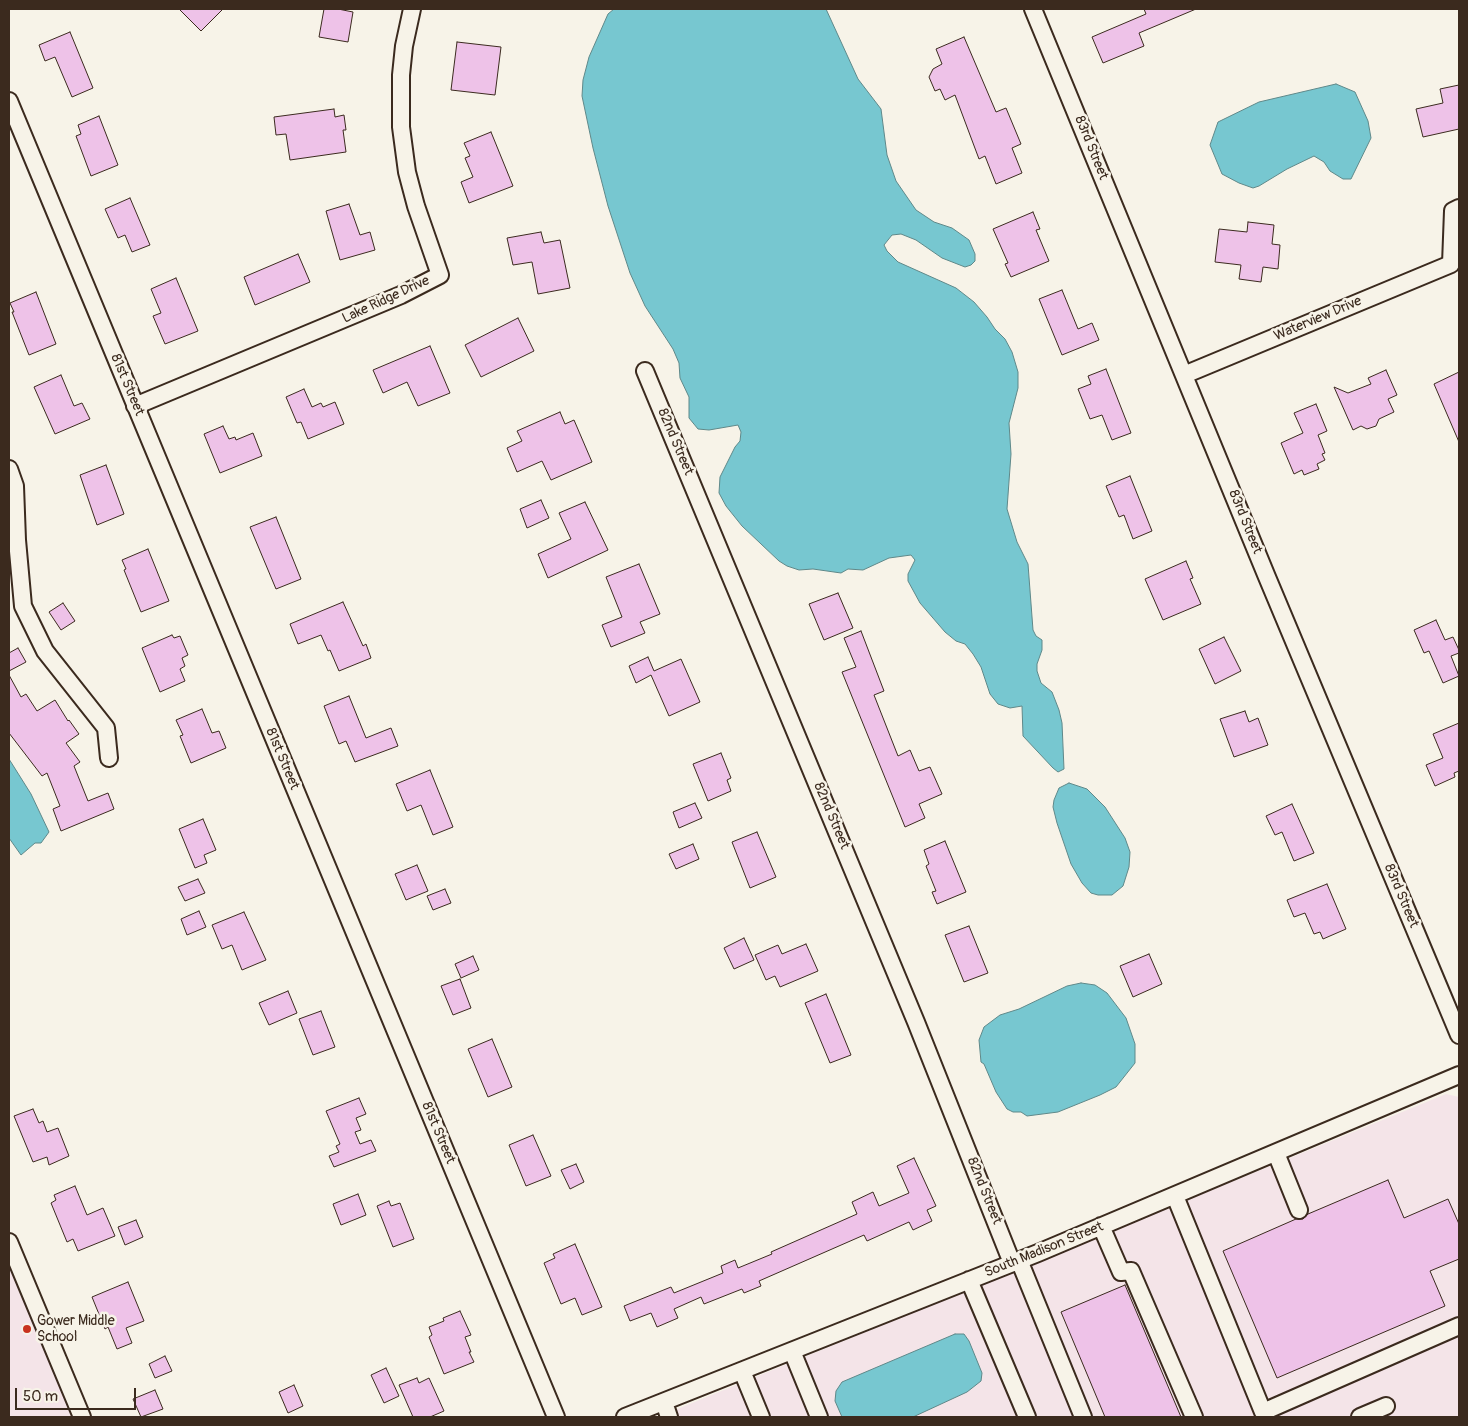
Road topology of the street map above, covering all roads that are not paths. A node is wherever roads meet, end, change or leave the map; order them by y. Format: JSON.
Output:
{"nodes":[{"id":1,"x":412,"y":9,"type":"edge"},
{"id":2,"x":1034,"y":9,"type":"edge"},
{"id":3,"x":9,"y":102,"type":"edge"},
{"id":4,"x":1459,"y":208,"type":"edge"},
{"id":5,"x":1455,"y":267,"type":"edge"},
{"id":6,"x":645,"y":371,"type":"dead end"},
{"id":7,"x":1184,"y":375,"type":"junction"},
{"id":8,"x":135,"y":406,"type":"junction"},
{"id":9,"x":9,"y":469,"type":"edge"},
{"id":10,"x":109,"y":758,"type":"dead end"},
{"id":11,"x":1459,"y":1035,"type":"edge"},
{"id":12,"x":1459,"y":1075,"type":"edge"},
{"id":13,"x":1276,"y":1153,"type":"junction"},
{"id":14,"x":1175,"y":1196,"type":"junction"},
{"id":15,"x":1299,"y":1210,"type":"dead end"},
{"id":16,"x":1101,"y":1226,"type":"junction"},
{"id":17,"x":9,"y":1242,"type":"edge"},
{"id":18,"x":1016,"y":1262,"type":"junction"},
{"id":19,"x":969,"y":1280,"type":"junction"},
{"id":20,"x":1459,"y":1326,"type":"edge"},
{"id":21,"x":792,"y":1351,"type":"junction"},
{"id":22,"x":742,"y":1371,"type":"junction"},
{"id":23,"x":1386,"y":1406,"type":"dead end"},
{"id":24,"x":667,"y":1410,"type":"edge"},
{"id":25,"x":1366,"y":1416,"type":"edge"},
{"id":26,"x":82,"y":1417,"type":"edge"},
{"id":27,"x":556,"y":1417,"type":"edge"},
{"id":28,"x":626,"y":1417,"type":"edge"},
{"id":29,"x":761,"y":1417,"type":"edge"},
{"id":30,"x":819,"y":1417,"type":"edge"},
{"id":31,"x":1027,"y":1417,"type":"edge"},
{"id":32,"x":1083,"y":1417,"type":"edge"},
{"id":33,"x":1194,"y":1417,"type":"edge"}],
"edges":[{"from":1,"to":8,"type":"street","name":"Lake Ridge Drive"},
{"from":2,"to":7,"type":"street","name":"83rd Street"},
{"from":3,"to":8,"type":"street","name":"81st Street"},
{"from":4,"to":5,"type":"street","name":"Waterview Drive"},
{"from":5,"to":7,"type":"street","name":"Waterview Drive"},
{"from":6,"to":18,"type":"street","name":"82nd Street"},
{"from":7,"to":11,"type":"street","name":"83rd Street"},
{"from":8,"to":27,"type":"street","name":"81st Street"},
{"from":9,"to":10,"type":"street"},
{"from":12,"to":13,"type":"street","name":"South Madison Street"},
{"from":13,"to":14,"type":"street","name":"South Madison Street"},
{"from":13,"to":15,"type":"street"},
{"from":14,"to":16,"type":"street","name":"South Madison Street"},
{"from":14,"to":20,"type":"street"},
{"from":16,"to":18,"type":"street","name":"South Madison Street"},
{"from":16,"to":33,"type":"street"},
{"from":17,"to":26,"type":"street"},
{"from":18,"to":19,"type":"street","name":"South Madison Street"},
{"from":18,"to":32,"type":"street","name":"82nd Street"},
{"from":19,"to":21,"type":"street","name":"South Madison Street"},
{"from":19,"to":31,"type":"street"},
{"from":21,"to":22,"type":"street","name":"South Madison Street"},
{"from":21,"to":30,"type":"street"},
{"from":22,"to":24,"type":"street","name":"South Madison Street"},
{"from":22,"to":29,"type":"street"},
{"from":23,"to":25,"type":"street"},
{"from":24,"to":28,"type":"street","name":"South Madison Street"}]}
